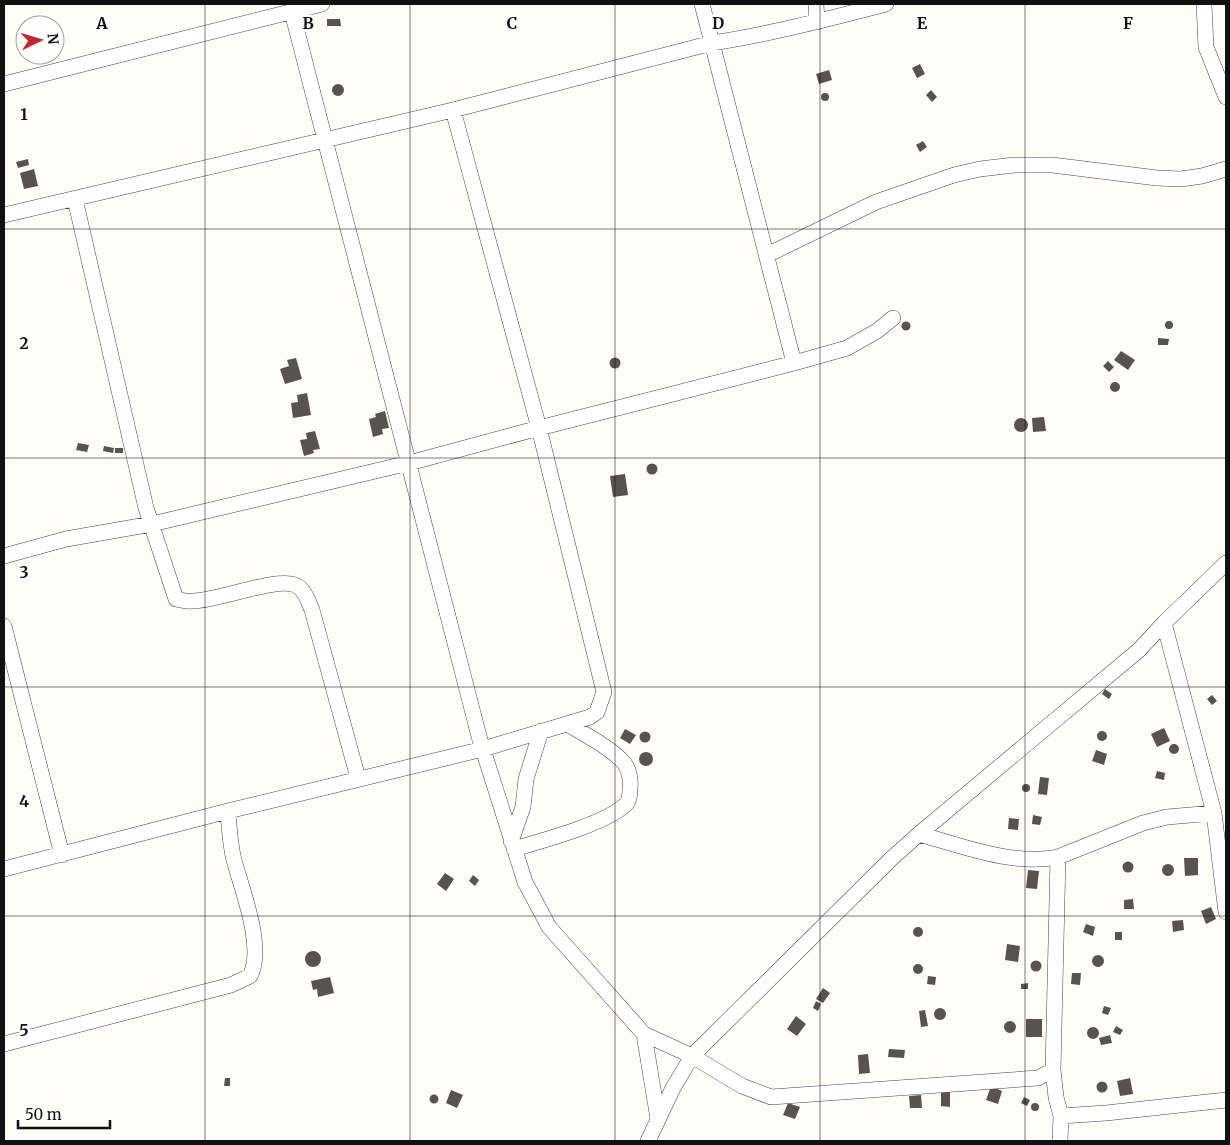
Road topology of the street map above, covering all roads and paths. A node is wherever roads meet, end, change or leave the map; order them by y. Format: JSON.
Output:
{"nodes":[{"id":1,"x":322,"y":4,"type":"edge"},
{"id":2,"x":702,"y":4,"type":"edge"},
{"id":3,"x":816,"y":4,"type":"edge"},
{"id":4,"x":886,"y":4,"type":"edge"},
{"id":5,"x":1204,"y":4,"type":"edge"},
{"id":6,"x":292,"y":12,"type":"junction"},
{"id":7,"x":817,"y":22,"type":"junction"},
{"id":8,"x":712,"y":43,"type":"junction"},
{"id":9,"x":4,"y":84,"type":"edge"},
{"id":10,"x":1226,"y":97,"type":"edge"},
{"id":11,"x":454,"y":110,"type":"junction"},
{"id":12,"x":325,"y":142,"type":"junction"},
{"id":13,"x":1226,"y":169,"type":"edge"},
{"id":14,"x":75,"y":199,"type":"junction"},
{"id":15,"x":4,"y":215,"type":"edge"},
{"id":16,"x":767,"y":255,"type":"junction"},
{"id":17,"x":893,"y":318,"type":"dead end"},
{"id":18,"x":794,"y":363,"type":"junction"},
{"id":19,"x":539,"y":428,"type":"junction"},
{"id":20,"x":409,"y":463,"type":"junction"},
{"id":21,"x":152,"y":524,"type":"junction"},
{"id":22,"x":4,"y":556,"type":"edge"},
{"id":23,"x":1226,"y":563,"type":"edge"},
{"id":24,"x":1164,"y":623,"type":"junction"},
{"id":25,"x":4,"y":626,"type":"edge"},
{"id":26,"x":567,"y":724,"type":"junction"},
{"id":27,"x":541,"y":731,"type":"junction"},
{"id":28,"x":483,"y":749,"type":"junction"},
{"id":29,"x":358,"y":778,"type":"junction"},
{"id":30,"x":228,"y":811,"type":"junction"},
{"id":31,"x":1214,"y":813,"type":"junction"},
{"id":32,"x":919,"y":834,"type":"junction"},
{"id":33,"x":513,"y":845,"type":"junction"},
{"id":34,"x":62,"y":855,"type":"junction"},
{"id":35,"x":1058,"y":857,"type":"junction"},
{"id":36,"x":4,"y":869,"type":"edge"},
{"id":37,"x":1226,"y":912,"type":"edge"},
{"id":38,"x":644,"y":1034,"type":"junction"},
{"id":39,"x":4,"y":1044,"type":"edge"},
{"id":40,"x":692,"y":1056,"type":"junction"},
{"id":41,"x":1053,"y":1070,"type":"junction"},
{"id":42,"x":1038,"y":1078,"type":"junction"},
{"id":43,"x":1055,"y":1090,"type":"junction"},
{"id":44,"x":1226,"y":1100,"type":"edge"},
{"id":45,"x":1061,"y":1116,"type":"junction"},
{"id":46,"x":658,"y":1119,"type":"junction"},
{"id":47,"x":648,"y":1141,"type":"edge"},
{"id":48,"x":1060,"y":1141,"type":"edge"}],
"edges":[{"from":1,"to":6,"type":"street"},
{"from":2,"to":8,"type":"street"},
{"from":3,"to":7,"type":"street"},
{"from":4,"to":7,"type":"street"},
{"from":5,"to":10,"type":"street"},
{"from":6,"to":9,"type":"street"},
{"from":6,"to":12,"type":"street"},
{"from":7,"to":8,"type":"street"},
{"from":8,"to":11,"type":"street"},
{"from":8,"to":16,"type":"street"},
{"from":11,"to":12,"type":"street"},
{"from":11,"to":19,"type":"street"},
{"from":12,"to":14,"type":"street"},
{"from":12,"to":20,"type":"street"},
{"from":13,"to":16,"type":"street"},
{"from":14,"to":15,"type":"street"},
{"from":14,"to":21,"type":"street"},
{"from":16,"to":18,"type":"street"},
{"from":17,"to":18,"type":"street"},
{"from":18,"to":19,"type":"street"},
{"from":19,"to":20,"type":"street"},
{"from":19,"to":26,"type":"street"},
{"from":20,"to":21,"type":"street"},
{"from":20,"to":28,"type":"street"},
{"from":21,"to":22,"type":"street"},
{"from":21,"to":29,"type":"street"},
{"from":23,"to":24,"type":"street"},
{"from":24,"to":31,"type":"street"},
{"from":24,"to":32,"type":"street"},
{"from":25,"to":34,"type":"street"},
{"from":26,"to":27,"type":"street"},
{"from":26,"to":33,"type":"street"},
{"from":27,"to":28,"type":"street"},
{"from":27,"to":33,"type":"street"},
{"from":28,"to":29,"type":"street"},
{"from":28,"to":33,"type":"street"},
{"from":29,"to":30,"type":"street"},
{"from":30,"to":34,"type":"street"},
{"from":30,"to":39,"type":"street"},
{"from":31,"to":35,"type":"street"},
{"from":31,"to":37,"type":"street"},
{"from":32,"to":35,"type":"street"},
{"from":32,"to":40,"type":"street"},
{"from":33,"to":38,"type":"street"},
{"from":34,"to":36,"type":"street"},
{"from":35,"to":41,"type":"street"},
{"from":38,"to":40,"type":"street"},
{"from":38,"to":46,"type":"street"},
{"from":40,"to":42,"type":"street"},
{"from":40,"to":46,"type":"street"},
{"from":41,"to":42,"type":"street"},
{"from":41,"to":43,"type":"street"},
{"from":42,"to":43,"type":"street"},
{"from":43,"to":45,"type":"street"},
{"from":44,"to":45,"type":"street"},
{"from":45,"to":48,"type":"street"},
{"from":46,"to":47,"type":"street"}]}
